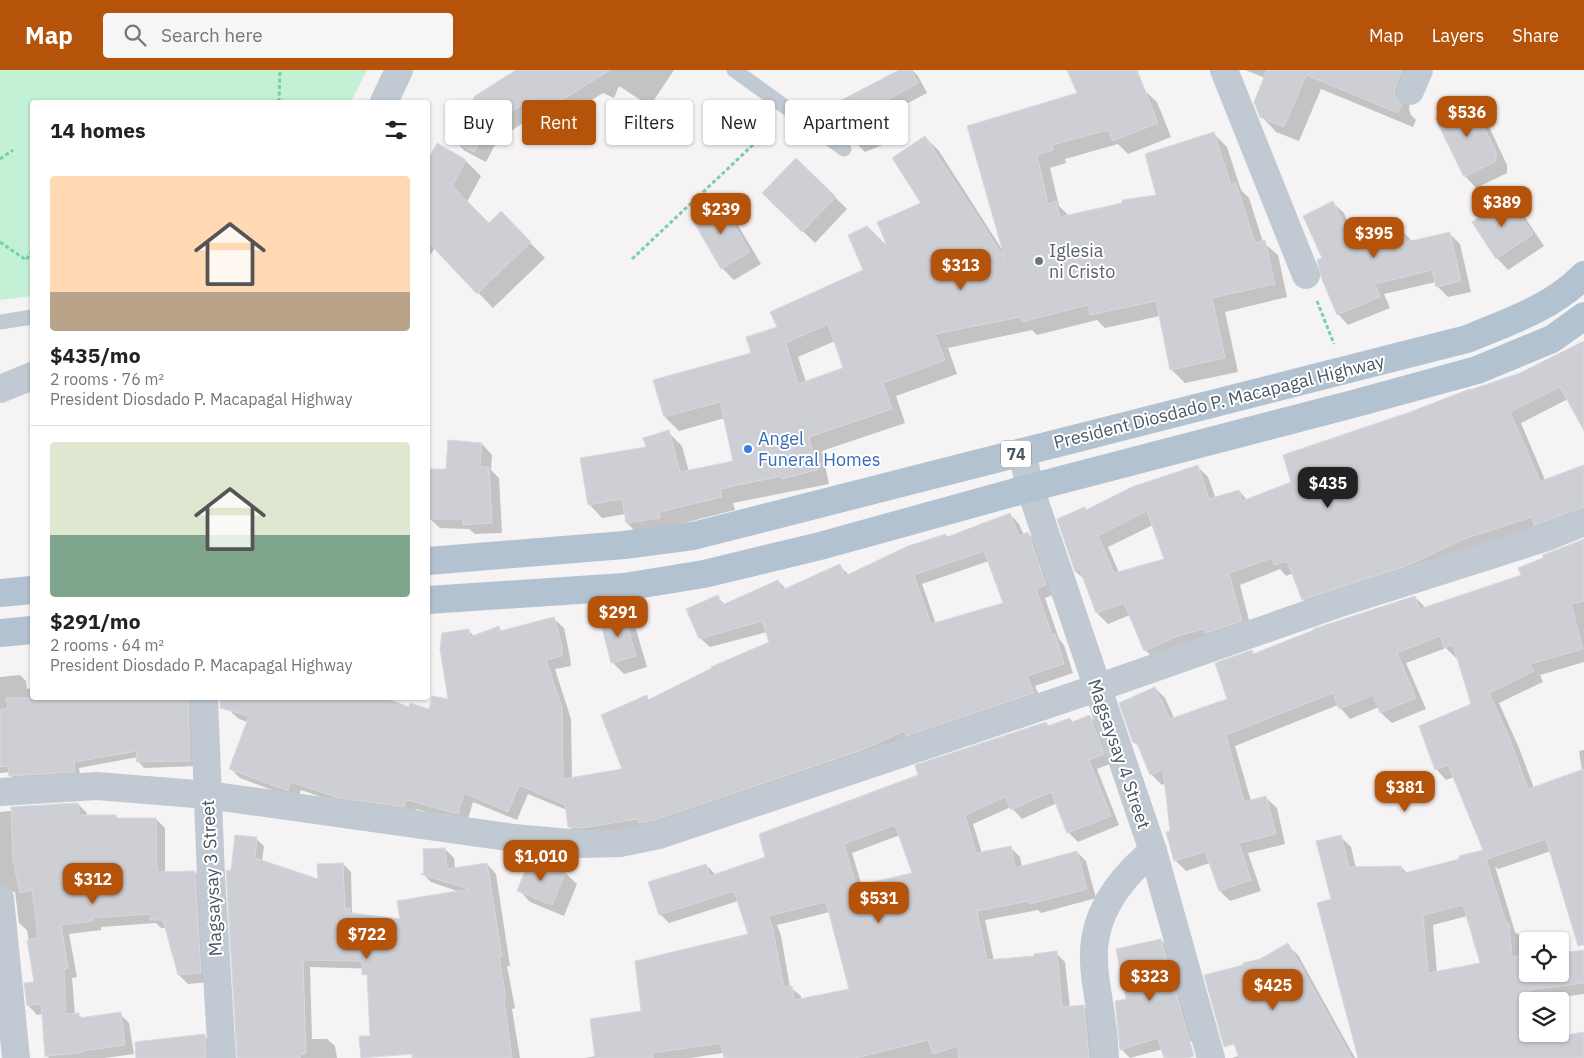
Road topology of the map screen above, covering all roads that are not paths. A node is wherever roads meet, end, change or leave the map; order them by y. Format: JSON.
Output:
{"nodes":[{"id":1,"x":399,"y":70,"type":"edge"},
{"id":2,"x":413,"y":70,"type":"edge"},
{"id":3,"x":734,"y":70,"type":"edge"},
{"id":4,"x":1224,"y":70,"type":"edge"},
{"id":5,"x":385,"y":100,"type":"edge"},
{"id":6,"x":844,"y":149,"type":"dead end"},
{"id":7,"x":1306,"y":275,"type":"dead end"},
{"id":8,"x":1584,"y":275,"type":"edge"},
{"id":9,"x":30,"y":316,"type":"edge"},
{"id":10,"x":1584,"y":316,"type":"edge"},
{"id":11,"x":0,"y":322,"type":"edge"},
{"id":12,"x":30,"y":377,"type":"edge"},
{"id":13,"x":0,"y":389,"type":"edge"},
{"id":14,"x":1022,"y":452,"type":"junction"},
{"id":15,"x":1030,"y":488,"type":"junction"},
{"id":16,"x":1584,"y":522,"type":"edge"},
{"id":17,"x":430,"y":561,"type":"edge"},
{"id":18,"x":30,"y":590,"type":"edge"},
{"id":19,"x":0,"y":593,"type":"edge"},
{"id":20,"x":430,"y":600,"type":"edge"},
{"id":21,"x":30,"y":630,"type":"edge"},
{"id":22,"x":0,"y":633,"type":"edge"},
{"id":23,"x":1096,"y":688,"type":"junction"},
{"id":24,"x":204,"y":700,"type":"edge"},
{"id":25,"x":0,"y":792,"type":"edge"},
{"id":26,"x":208,"y":796,"type":"junction"},
{"id":27,"x":1152,"y":851,"type":"junction"},
{"id":28,"x":0,"y":898,"type":"edge"},
{"id":29,"x":16,"y":1058,"type":"edge"},
{"id":30,"x":222,"y":1058,"type":"edge"},
{"id":31,"x":1105,"y":1058,"type":"edge"},
{"id":32,"x":1211,"y":1058,"type":"edge"}],
"edges":[{"from":1,"to":5,"type":"street"},
{"from":2,"to":5,"type":"street"},
{"from":3,"to":6,"type":"lane"},
{"from":4,"to":7,"type":"street"},
{"from":8,"to":14,"type":"main road","name":"President Diosdado P. Macapagal Highway","number":"74"},
{"from":9,"to":11,"type":"lane"},
{"from":10,"to":15,"type":"main road","name":"President Diosdado P. Macapagal Highway","number":"74"},
{"from":12,"to":13,"type":"street"},
{"from":14,"to":15,"type":"street","name":"Magsaysay 4 Street"},
{"from":14,"to":17,"type":"main road","name":"President Diosdado P. Macapagal Highway","number":"74"},
{"from":15,"to":20,"type":"main road","name":"President Diosdado P. Macapagal Highway","number":"74"},
{"from":15,"to":23,"type":"street","name":"Magsaysay 4 Street"},
{"from":16,"to":23,"type":"street"},
{"from":18,"to":19,"type":"main road"},
{"from":21,"to":22,"type":"main road"},
{"from":23,"to":26,"type":"street"},
{"from":23,"to":27,"type":"street","name":"Magsaysay 4 Street"},
{"from":24,"to":26,"type":"street","name":"Magsaysay 3 Street"},
{"from":25,"to":26,"type":"street"},
{"from":26,"to":30,"type":"street","name":"Magsaysay 3 Street"},
{"from":27,"to":31,"type":"street"},
{"from":27,"to":32,"type":"street","name":"Magsaysay 4 Street"},
{"from":28,"to":29,"type":"street"}]}
